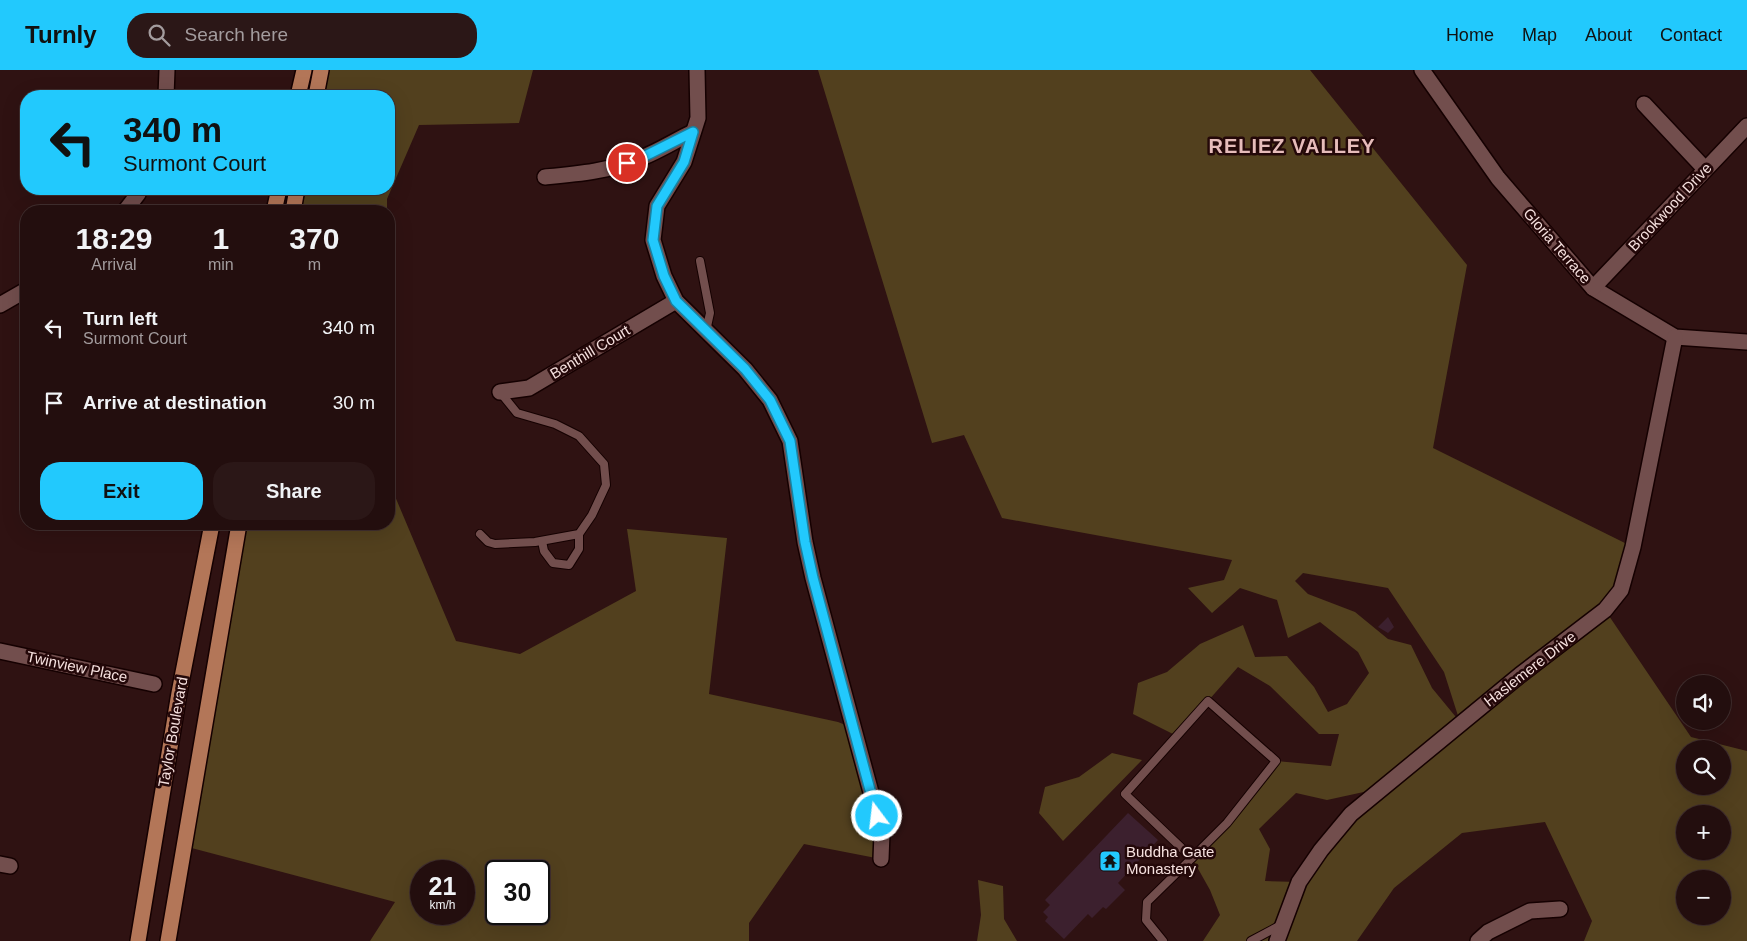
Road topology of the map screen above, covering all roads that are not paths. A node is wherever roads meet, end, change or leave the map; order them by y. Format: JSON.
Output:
{"nodes":[{"id":1,"x":167,"y":70,"type":"edge"},
{"id":2,"x":304,"y":70,"type":"edge"},
{"id":3,"x":321,"y":70,"type":"edge"},
{"id":4,"x":697,"y":70,"type":"edge"},
{"id":5,"x":1422,"y":70,"type":"edge"},
{"id":6,"x":166,"y":90,"type":"edge"},
{"id":7,"x":299,"y":90,"type":"edge"},
{"id":8,"x":317,"y":90,"type":"edge"},
{"id":9,"x":1644,"y":104,"type":"dead end"},
{"id":10,"x":1747,"y":126,"type":"edge"},
{"id":11,"x":693,"y":132,"type":"junction"},
{"id":12,"x":1705,"y":169,"type":"junction"},
{"id":13,"x":544,"y":177,"type":"dead end"},
{"id":14,"x":700,"y":261,"type":"dead end"},
{"id":15,"x":1593,"y":288,"type":"junction"},
{"id":16,"x":20,"y":293,"type":"edge"},
{"id":17,"x":676,"y":301,"type":"junction"},
{"id":18,"x":0,"y":305,"type":"edge"},
{"id":19,"x":706,"y":331,"type":"junction"},
{"id":20,"x":1675,"y":337,"type":"junction"},
{"id":21,"x":1747,"y":342,"type":"edge"},
{"id":22,"x":500,"y":392,"type":"joint"},
{"id":23,"x":211,"y":530,"type":"edge"},
{"id":24,"x":238,"y":530,"type":"edge"},
{"id":25,"x":480,"y":534,"type":"dead end"},
{"id":26,"x":579,"y":534,"type":"junction"},
{"id":27,"x":542,"y":541,"type":"junction"},
{"id":28,"x":0,"y":651,"type":"edge"},
{"id":29,"x":154,"y":684,"type":"dead end"},
{"id":30,"x":1192,"y":858,"type":"junction"},
{"id":31,"x":881,"y":859,"type":"dead end"},
{"id":32,"x":1560,"y":909,"type":"dead end"},
{"id":33,"x":1283,"y":924,"type":"junction"},
{"id":34,"x":1158,"y":939,"type":"edge"},
{"id":35,"x":138,"y":941,"type":"edge"},
{"id":36,"x":168,"y":941,"type":"edge"},
{"id":37,"x":1251,"y":941,"type":"edge"},
{"id":38,"x":1277,"y":941,"type":"edge"},
{"id":39,"x":1478,"y":941,"type":"edge"}],
"edges":[{"from":1,"to":6,"type":"street"},
{"from":2,"to":7,"type":"main road"},
{"from":3,"to":8,"type":"main road"},
{"from":4,"to":11,"type":"street"},
{"from":5,"to":15,"type":"street","name":"Gloria Terrace"},
{"from":9,"to":12,"type":"street"},
{"from":10,"to":12,"type":"street","name":"Brookwood Drive"},
{"from":11,"to":13,"type":"street"},
{"from":11,"to":17,"type":"street"},
{"from":12,"to":15,"type":"street","name":"Brookwood Drive"},
{"from":14,"to":19,"type":"lane"},
{"from":15,"to":20,"type":"street","name":"Gloria Terrace"},
{"from":16,"to":18,"type":"street"},
{"from":17,"to":19,"type":"street"},
{"from":17,"to":22,"type":"street","name":"Benthill Court"},
{"from":19,"to":31,"type":"street"},
{"from":20,"to":21,"type":"street","name":"Gloria Terrace"},
{"from":20,"to":33,"type":"street","name":"Haslemere Drive"},
{"from":22,"to":26,"type":"lane"},
{"from":23,"to":35,"type":"main road","name":"Taylor Boulevard"},
{"from":24,"to":36,"type":"main road","name":"Taylor Boulevard"},
{"from":25,"to":27,"type":"lane"},
{"from":26,"to":27,"type":"lane"},
{"from":26,"to":27,"type":"lane"},
{"from":28,"to":29,"type":"street","name":"Twinview Place"},
{"from":30,"to":30,"type":"lane"},
{"from":30,"to":34,"type":"lane"},
{"from":32,"to":39,"type":"street"},
{"from":33,"to":37,"type":"lane"},
{"from":33,"to":38,"type":"street","name":"Haslemere Drive"}]}
